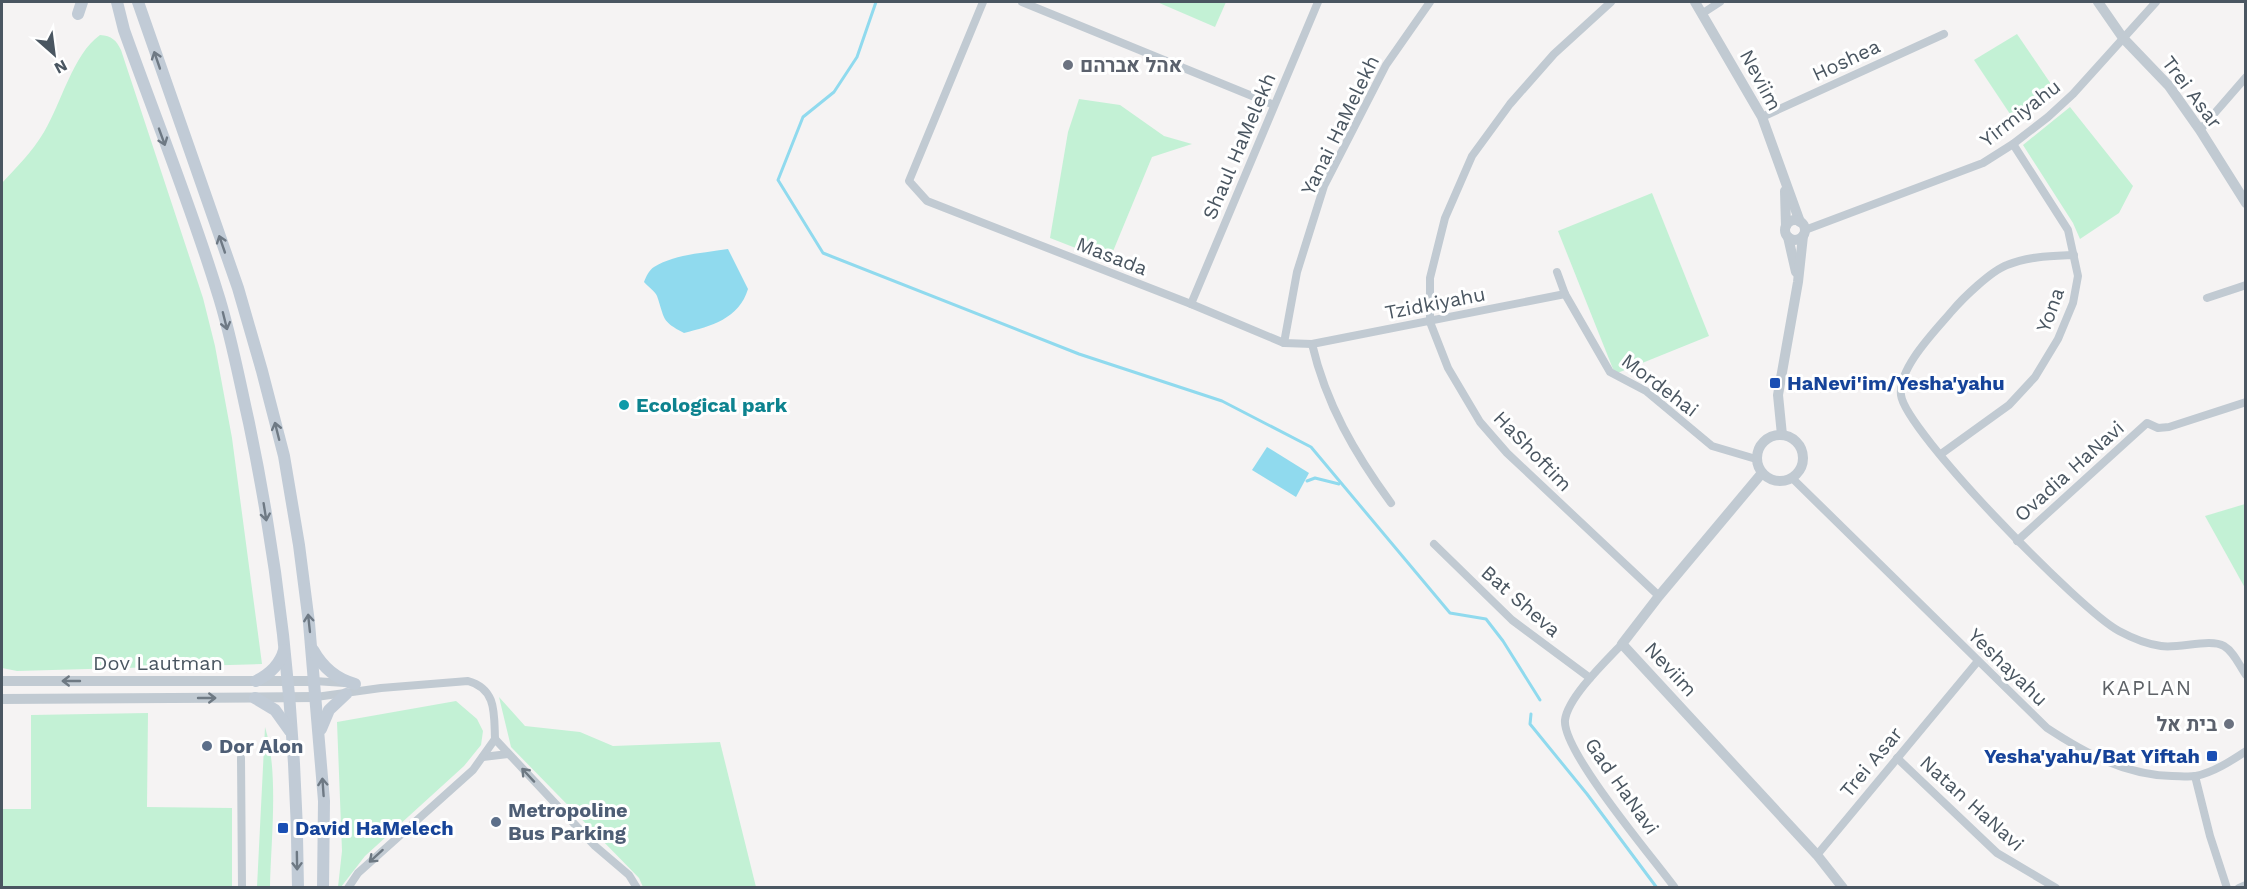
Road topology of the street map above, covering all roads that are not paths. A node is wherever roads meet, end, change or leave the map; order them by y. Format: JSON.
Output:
{"nodes":[{"id":1,"x":82,"y":2,"type":"edge"},
{"id":2,"x":117,"y":2,"type":"edge"},
{"id":3,"x":138,"y":2,"type":"edge"},
{"id":4,"x":983,"y":2,"type":"edge"},
{"id":5,"x":1022,"y":2,"type":"edge"},
{"id":6,"x":1318,"y":2,"type":"edge"},
{"id":7,"x":1430,"y":2,"type":"edge"},
{"id":8,"x":1611,"y":2,"type":"edge"},
{"id":9,"x":1695,"y":2,"type":"edge"},
{"id":10,"x":1720,"y":2,"type":"edge"},
{"id":11,"x":2098,"y":2,"type":"edge"},
{"id":12,"x":2156,"y":2,"type":"edge"},
{"id":13,"x":1703,"y":13,"type":"junction"},
{"id":14,"x":78,"y":14,"type":"dead end"},
{"id":15,"x":1944,"y":34,"type":"dead end"},
{"id":16,"x":2124,"y":38,"type":"junction"},
{"id":17,"x":2246,"y":77,"type":"edge"},
{"id":18,"x":1274,"y":105,"type":"junction"},
{"id":19,"x":1762,"y":117,"type":"junction"},
{"id":20,"x":2200,"y":130,"type":"junction"},
{"id":21,"x":2013,"y":144,"type":"junction"},
{"id":22,"x":1784,"y":182,"type":"junction"},
{"id":23,"x":2246,"y":203,"type":"edge"},
{"id":24,"x":1802,"y":229,"type":"junction"},
{"id":25,"x":1787,"y":232,"type":"junction"},
{"id":26,"x":2074,"y":255,"type":"junction"},
{"id":27,"x":1557,"y":272,"type":"dead end"},
{"id":28,"x":1798,"y":282,"type":"junction"},
{"id":29,"x":2246,"y":285,"type":"edge"},
{"id":30,"x":1565,"y":294,"type":"junction"},
{"id":31,"x":2207,"y":298,"type":"dead end"},
{"id":32,"x":1191,"y":304,"type":"junction"},
{"id":33,"x":1431,"y":322,"type":"junction"},
{"id":34,"x":1284,"y":343,"type":"junction"},
{"id":35,"x":1312,"y":344,"type":"junction"},
{"id":36,"x":2246,"y":402,"type":"edge"},
{"id":37,"x":1782,"y":435,"type":"junction"},
{"id":38,"x":1941,"y":454,"type":"junction"},
{"id":39,"x":1756,"y":459,"type":"junction"},
{"id":40,"x":1762,"y":473,"type":"junction"},
{"id":41,"x":1792,"y":478,"type":"junction"},
{"id":42,"x":1391,"y":503,"type":"dead end"},
{"id":43,"x":2017,"y":541,"type":"junction"},
{"id":44,"x":1434,"y":544,"type":"dead end"},
{"id":45,"x":1659,"y":596,"type":"junction"},
{"id":46,"x":1622,"y":644,"type":"junction"},
{"id":47,"x":284,"y":646,"type":"junction"},
{"id":48,"x":311,"y":647,"type":"junction"},
{"id":49,"x":1978,"y":661,"type":"junction"},
{"id":50,"x":2246,"y":675,"type":"edge"},
{"id":51,"x":1590,"y":678,"type":"junction"},
{"id":52,"x":2,"y":681,"type":"edge"},
{"id":53,"x":256,"y":681,"type":"junction"},
{"id":54,"x":288,"y":681,"type":"junction"},
{"id":55,"x":314,"y":681,"type":"junction"},
{"id":56,"x":355,"y":684,"type":"junction"},
{"id":57,"x":381,"y":688,"type":"junction"},
{"id":58,"x":346,"y":694,"type":"junction"},
{"id":59,"x":316,"y":697,"type":"junction"},
{"id":60,"x":255,"y":698,"type":"junction"},
{"id":61,"x":289,"y":698,"type":"junction"},
{"id":62,"x":2,"y":699,"type":"edge"},
{"id":63,"x":319,"y":736,"type":"junction"},
{"id":64,"x":293,"y":740,"type":"junction"},
{"id":65,"x":495,"y":740,"type":"junction"},
{"id":66,"x":2246,"y":751,"type":"edge"},
{"id":67,"x":508,"y":754,"type":"junction"},
{"id":68,"x":483,"y":757,"type":"junction"},
{"id":69,"x":241,"y":758,"type":"dead end"},
{"id":70,"x":1897,"y":758,"type":"junction"},
{"id":71,"x":2195,"y":776,"type":"junction"},
{"id":72,"x":1818,"y":855,"type":"junction"},
{"id":73,"x":2246,"y":885,"type":"edge"},
{"id":74,"x":242,"y":888,"type":"edge"},
{"id":75,"x":298,"y":888,"type":"edge"},
{"id":76,"x":323,"y":888,"type":"edge"},
{"id":77,"x":348,"y":888,"type":"edge"},
{"id":78,"x":637,"y":888,"type":"edge"},
{"id":79,"x":1675,"y":888,"type":"edge"},
{"id":80,"x":1843,"y":888,"type":"edge"},
{"id":81,"x":2056,"y":888,"type":"edge"},
{"id":82,"x":2227,"y":888,"type":"edge"},
{"id":83,"x":2239,"y":888,"type":"edge"}],
"edges":[{"from":1,"to":14,"type":"main road"},
{"from":2,"to":47,"type":"main road","one_way":true},
{"from":48,"to":3,"type":"main road","one_way":true},
{"from":4,"to":32,"type":"street","name":"Masada"},
{"from":5,"to":18,"type":"street"},
{"from":6,"to":18,"type":"street","name":"Shaul HaMelekh"},
{"from":7,"to":34,"type":"street","name":"Yanai HaMelekh"},
{"from":8,"to":33,"type":"street","name":"HaShoftim"},
{"from":9,"to":13,"type":"street","name":"Neviim"},
{"from":10,"to":13,"type":"street"},
{"from":11,"to":16,"type":"street","name":"Trei Asar"},
{"from":12,"to":16,"type":"street","name":"Yirmiyahu"},
{"from":13,"to":19,"type":"street","name":"Neviim"},
{"from":15,"to":19,"type":"street","name":"Hoshea"},
{"from":16,"to":20,"type":"street","name":"Trei Asar"},
{"from":16,"to":21,"type":"street","name":"Yirmiyahu"},
{"from":17,"to":20,"type":"street"},
{"from":18,"to":32,"type":"street","name":"Shaul HaMelekh"},
{"from":19,"to":22,"type":"street","name":"Neviim"},
{"from":20,"to":23,"type":"street","name":"Trei Asar"},
{"from":21,"to":24,"type":"street","name":"Yirmiyahu"},
{"from":21,"to":26,"type":"street","name":"Yona"},
{"from":22,"to":24,"type":"street","name":"Neviim"},
{"from":22,"to":25,"type":"street","name":"Neviim"},
{"from":24,"to":25,"type":"street"},
{"from":24,"to":25,"type":"street"},
{"from":24,"to":28,"type":"street","name":"Neviim"},
{"from":25,"to":28,"type":"street","name":"Neviim"},
{"from":26,"to":38,"type":"street","name":"Yona"},
{"from":26,"to":38,"type":"street"},
{"from":27,"to":30,"type":"street","name":"Mordehai"},
{"from":28,"to":37,"type":"street","name":"Neviim"},
{"from":29,"to":31,"type":"street"},
{"from":30,"to":33,"type":"street","name":"Tzidkiyahu"},
{"from":30,"to":39,"type":"street","name":"Mordehai"},
{"from":32,"to":34,"type":"street","name":"Masada"},
{"from":33,"to":35,"type":"street","name":"Tzidkiyahu"},
{"from":33,"to":45,"type":"street","name":"HaShoftim"},
{"from":34,"to":35,"type":"street","name":"Masada"},
{"from":35,"to":42,"type":"street"},
{"from":36,"to":43,"type":"street","name":"Ovadia HaNavi"},
{"from":37,"to":39,"type":"street"},
{"from":37,"to":41,"type":"street"},
{"from":38,"to":43,"type":"street"},
{"from":39,"to":40,"type":"street"},
{"from":40,"to":41,"type":"street"},
{"from":40,"to":45,"type":"street","name":"Neviim"},
{"from":41,"to":49,"type":"street","name":"Yeshayahu"},
{"from":43,"to":50,"type":"street"},
{"from":44,"to":51,"type":"street","name":"Bat Sheva"},
{"from":45,"to":46,"type":"street","name":"Neviim"},
{"from":46,"to":51,"type":"street","name":"Gad HaNavi"},
{"from":46,"to":72,"type":"street","name":"Neviim"},
{"from":47,"to":53,"type":"main road"},
{"from":47,"to":54,"type":"main road"},
{"from":48,"to":55,"type":"main road"},
{"from":48,"to":56,"type":"main road"},
{"from":49,"to":70,"type":"street","name":"Trei Asar"},
{"from":49,"to":71,"type":"street","name":"Yeshayahu"},
{"from":51,"to":79,"type":"street","name":"Gad HaNavi"},
{"from":53,"to":52,"type":"street","name":"Dov Lautman","one_way":true},
{"from":53,"to":54,"type":"street","name":"Dov Lautman"},
{"from":54,"to":55,"type":"street","name":"Dov Lautman"},
{"from":54,"to":61,"type":"main road"},
{"from":55,"to":56,"type":"street"},
{"from":55,"to":59,"type":"main road"},
{"from":56,"to":57,"type":"street"},
{"from":57,"to":58,"type":"street"},
{"from":57,"to":65,"type":"street"},
{"from":58,"to":59,"type":"street"},
{"from":58,"to":63,"type":"main road"},
{"from":59,"to":61,"type":"street","name":"Dov Lautman"},
{"from":59,"to":63,"type":"main road"},
{"from":60,"to":61,"type":"street","name":"Dov Lautman"},
{"from":62,"to":60,"type":"street","name":"Dov Lautman","one_way":true},
{"from":60,"to":64,"type":"main road"},
{"from":61,"to":64,"type":"main road"},
{"from":76,"to":63,"type":"main road","one_way":true},
{"from":64,"to":75,"type":"main road","one_way":true},
{"from":65,"to":67,"type":"street"},
{"from":65,"to":68,"type":"street"},
{"from":66,"to":71,"type":"street","name":"Yeshayahu"},
{"from":67,"to":68,"type":"street"},
{"from":78,"to":67,"type":"street","one_way":true},
{"from":68,"to":77,"type":"street","one_way":true},
{"from":69,"to":74,"type":"street"},
{"from":70,"to":72,"type":"street","name":"Trei Asar"},
{"from":70,"to":81,"type":"street","name":"Natan HaNavi"},
{"from":71,"to":82,"type":"street"},
{"from":72,"to":80,"type":"street"},
{"from":73,"to":83,"type":"street"}]}
